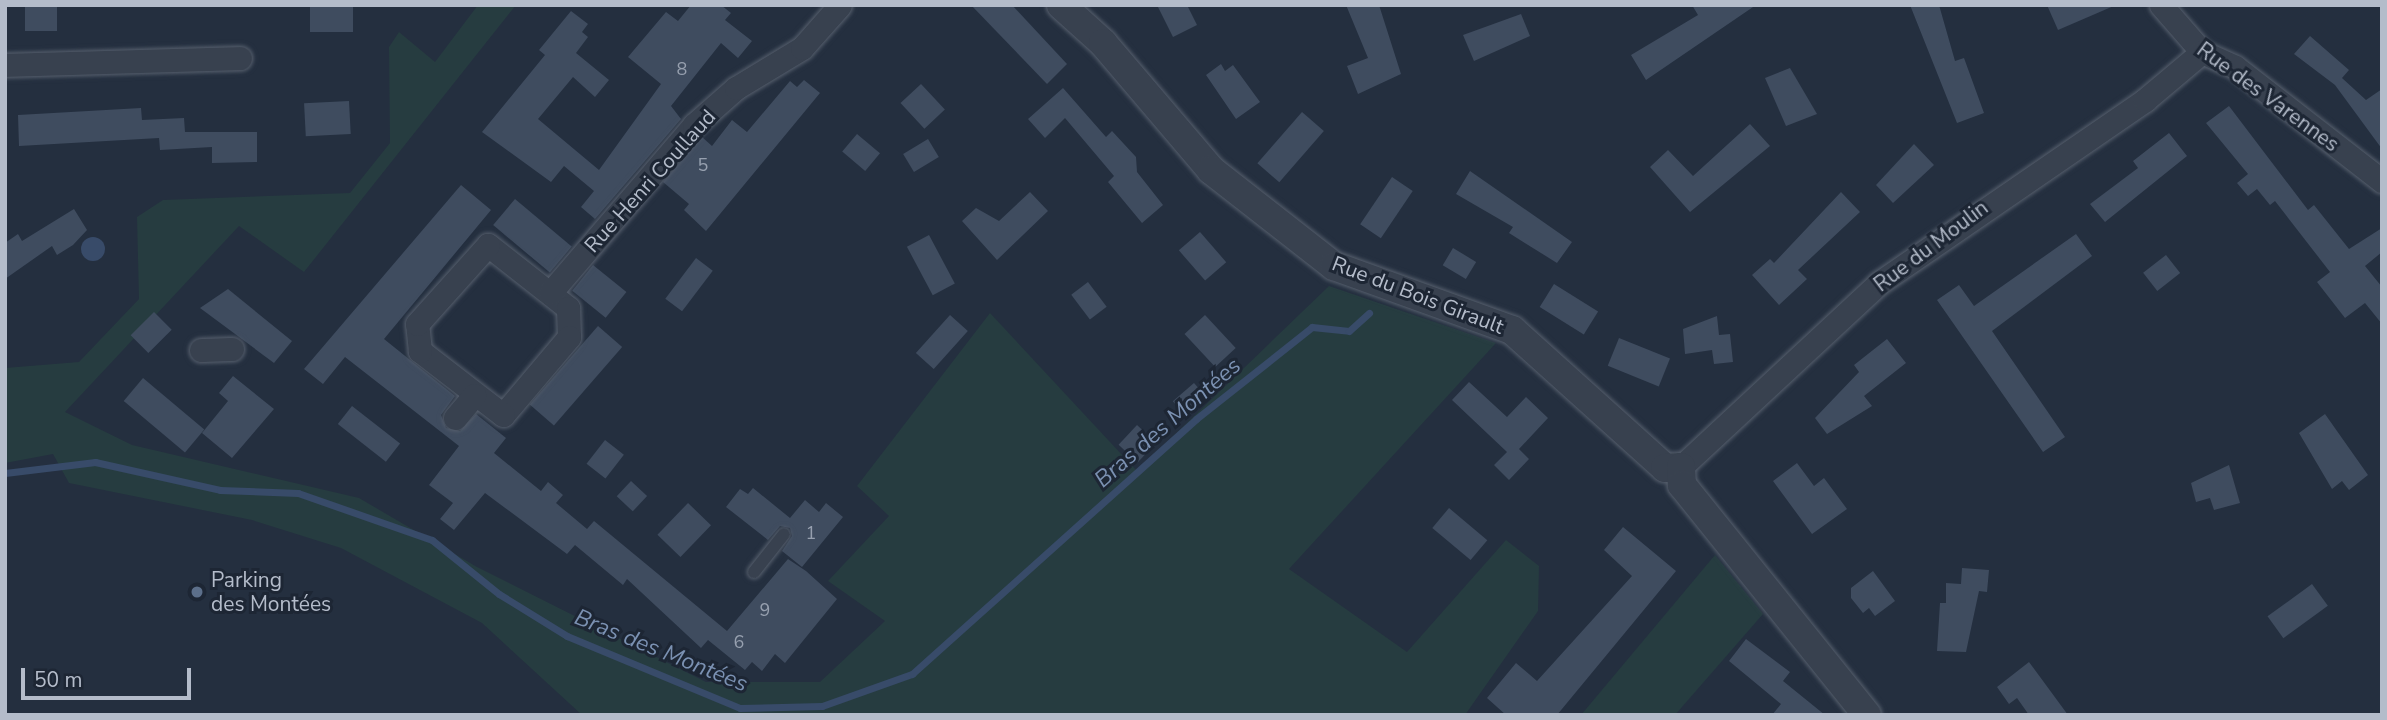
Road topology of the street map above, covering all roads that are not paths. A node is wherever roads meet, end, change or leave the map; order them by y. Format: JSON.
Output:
{"nodes":[{"id":1,"x":840,"y":5,"type":"edge"},
{"id":2,"x":1061,"y":5,"type":"edge"},
{"id":3,"x":2170,"y":10,"type":"edge"},
{"id":4,"x":2202,"y":52,"type":"junction"},
{"id":5,"x":240,"y":58,"type":"dead end"},
{"id":6,"x":5,"y":65,"type":"edge"},
{"id":7,"x":2382,"y":181,"type":"edge"},
{"id":8,"x":550,"y":293,"type":"junction"},
{"id":9,"x":232,"y":349,"type":"dead end"},
{"id":10,"x":201,"y":350,"type":"dead end"},
{"id":11,"x":474,"y":395,"type":"junction"},
{"id":12,"x":455,"y":418,"type":"dead end"},
{"id":13,"x":1681,"y":467,"type":"junction"},
{"id":14,"x":784,"y":534,"type":"dead end"},
{"id":15,"x":754,"y":572,"type":"dead end"},
{"id":16,"x":1867,"y":715,"type":"edge"}],
"edges":[{"from":1,"to":8,"type":"street","name":"Rue Henri Coullaud"},
{"from":2,"to":13,"type":"street","name":"Rue du Bois Girault"},
{"from":3,"to":4,"type":"street","name":"Rue des Varennes"},
{"from":4,"to":7,"type":"street","name":"Rue des Varennes"},
{"from":4,"to":13,"type":"street","name":"Rue du Moulin"},
{"from":5,"to":6,"type":"street"},
{"from":8,"to":11,"type":"street"},
{"from":8,"to":11,"type":"street"},
{"from":9,"to":10,"type":"street"},
{"from":11,"to":12,"type":"street"},
{"from":13,"to":16,"type":"street"},
{"from":14,"to":15,"type":"lane"}]}
